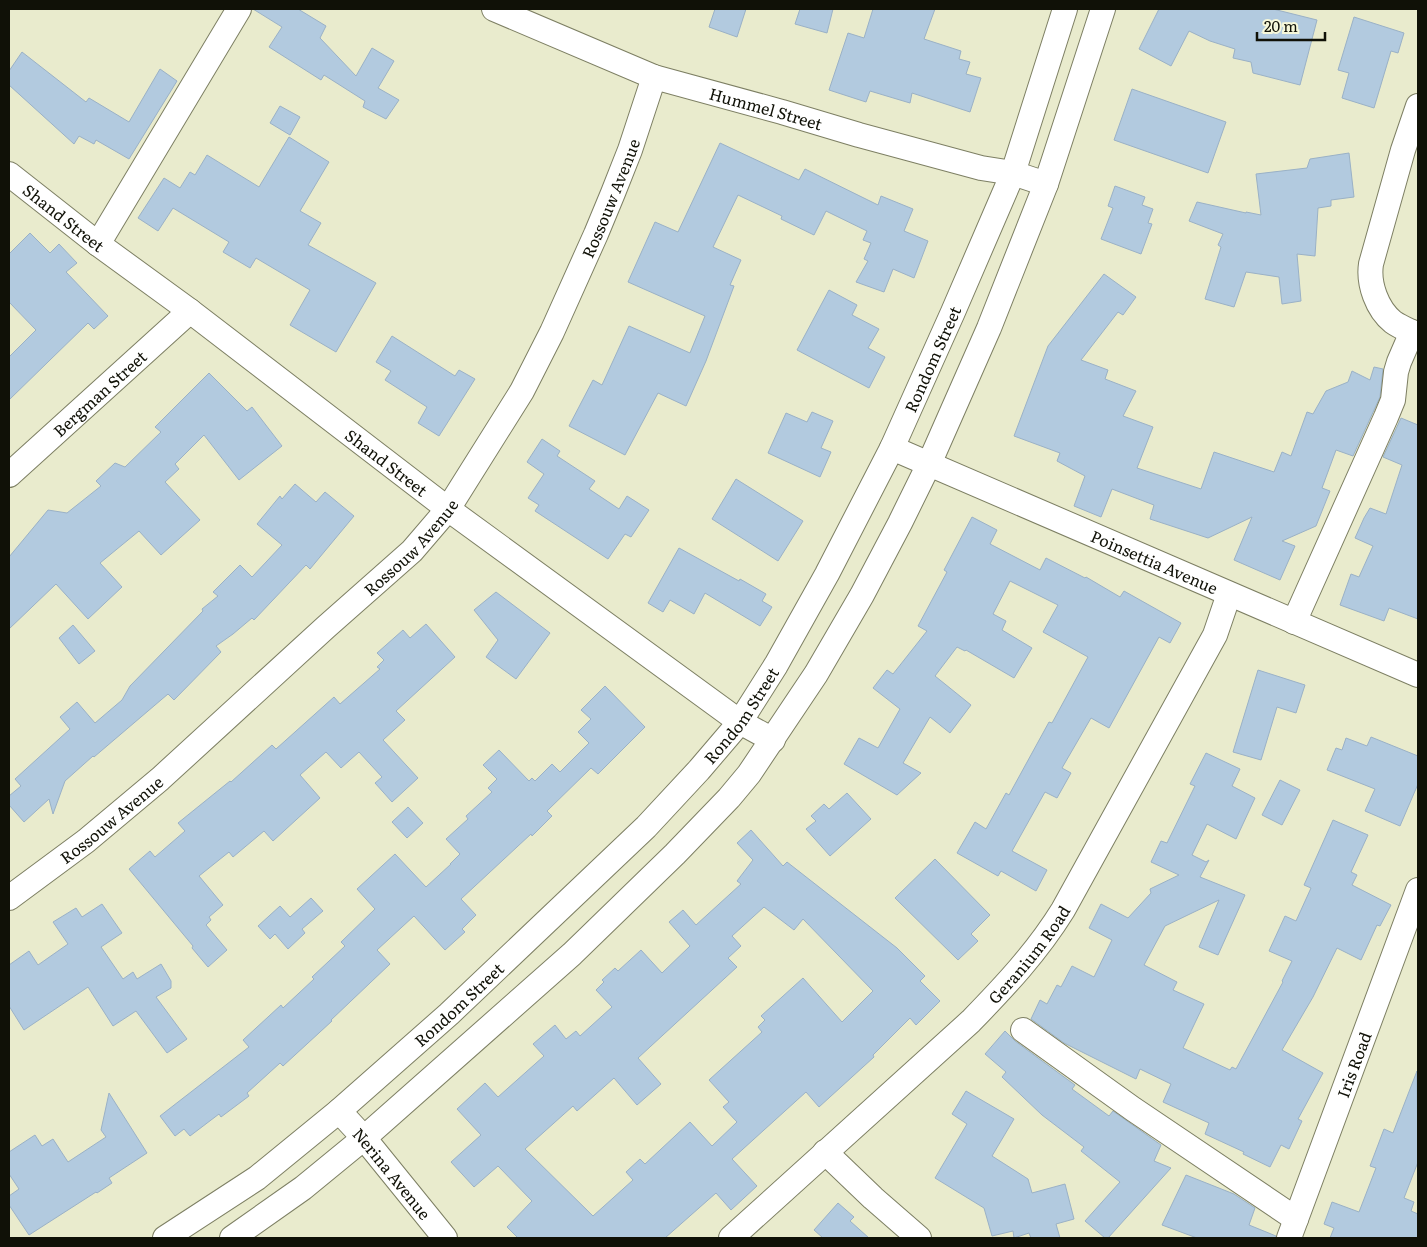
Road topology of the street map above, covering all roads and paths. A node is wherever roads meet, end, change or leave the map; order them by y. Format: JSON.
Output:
{"nodes":[{"id":1,"x":239,"y":9,"type":"edge"},
{"id":2,"x":494,"y":9,"type":"edge"},
{"id":3,"x":1065,"y":9,"type":"edge"},
{"id":4,"x":1103,"y":9,"type":"edge"},
{"id":5,"x":654,"y":77,"type":"junction"},
{"id":6,"x":1418,"y":106,"type":"edge"},
{"id":7,"x":1013,"y":173,"type":"junction"},
{"id":8,"x":9,"y":174,"type":"edge"},
{"id":9,"x":1046,"y":184,"type":"junction"},
{"id":10,"x":98,"y":244,"type":"junction"},
{"id":11,"x":190,"y":311,"type":"junction"},
{"id":12,"x":1415,"y":333,"type":"edge"},
{"id":13,"x":892,"y":448,"type":"junction"},
{"id":14,"x":928,"y":464,"type":"junction"},
{"id":15,"x":9,"y":475,"type":"edge"},
{"id":16,"x":448,"y":509,"type":"junction"},
{"id":17,"x":1229,"y":594,"type":"junction"},
{"id":18,"x":1294,"y":622,"type":"junction"},
{"id":19,"x":1418,"y":675,"type":"edge"},
{"id":20,"x":740,"y":722,"type":"junction"},
{"id":21,"x":773,"y":740,"type":"junction"},
{"id":22,"x":1418,"y":890,"type":"edge"},
{"id":23,"x":9,"y":898,"type":"edge"},
{"id":24,"x":1023,"y":1030,"type":"dead end"},
{"id":25,"x":339,"y":1111,"type":"junction"},
{"id":26,"x":364,"y":1138,"type":"junction"},
{"id":27,"x":825,"y":1152,"type":"junction"},
{"id":28,"x":1292,"y":1229,"type":"edge"},
{"id":29,"x":166,"y":1238,"type":"edge"},
{"id":30,"x":232,"y":1238,"type":"edge"},
{"id":31,"x":445,"y":1238,"type":"edge"},
{"id":32,"x":731,"y":1238,"type":"edge"},
{"id":33,"x":918,"y":1238,"type":"edge"}],
"edges":[{"from":1,"to":10,"type":"street"},
{"from":2,"to":5,"type":"street","name":"Hummel Street"},
{"from":3,"to":7,"type":"street","name":"Rondom Street"},
{"from":4,"to":9,"type":"street"},
{"from":5,"to":7,"type":"street","name":"Hummel Street"},
{"from":5,"to":16,"type":"street","name":"Rossouw Avenue"},
{"from":6,"to":12,"type":"street"},
{"from":7,"to":9,"type":"street","name":"Hummel Street"},
{"from":7,"to":13,"type":"street","name":"Rondom Street"},
{"from":8,"to":10,"type":"street","name":"Shand Street"},
{"from":9,"to":14,"type":"street"},
{"from":10,"to":11,"type":"street","name":"Shand Street"},
{"from":11,"to":15,"type":"street","name":"Bergman Street"},
{"from":11,"to":16,"type":"street","name":"Shand Street"},
{"from":12,"to":18,"type":"street"},
{"from":13,"to":14,"type":"street","name":"Poinsettia Avenue"},
{"from":13,"to":20,"type":"street","name":"Rondom Street"},
{"from":14,"to":17,"type":"street","name":"Poinsettia Avenue"},
{"from":14,"to":21,"type":"street"},
{"from":16,"to":20,"type":"street","name":"Shand Street"},
{"from":16,"to":23,"type":"street","name":"Rossouw Avenue"},
{"from":17,"to":18,"type":"street","name":"Poinsettia Avenue"},
{"from":17,"to":27,"type":"street","name":"Geranium Road"},
{"from":18,"to":19,"type":"street","name":"Poinsettia Avenue"},
{"from":20,"to":21,"type":"street","name":"Shand Street"},
{"from":20,"to":25,"type":"street","name":"Rondom Street"},
{"from":21,"to":26,"type":"street"},
{"from":22,"to":28,"type":"street","name":"Iris Road"},
{"from":24,"to":28,"type":"street"},
{"from":25,"to":26,"type":"street","name":"Nerina Avenue"},
{"from":25,"to":29,"type":"street","name":"Rondom Street"},
{"from":26,"to":30,"type":"street"},
{"from":26,"to":31,"type":"street","name":"Nerina Avenue"},
{"from":27,"to":32,"type":"street","name":"Geranium Road"},
{"from":27,"to":33,"type":"street"}]}
